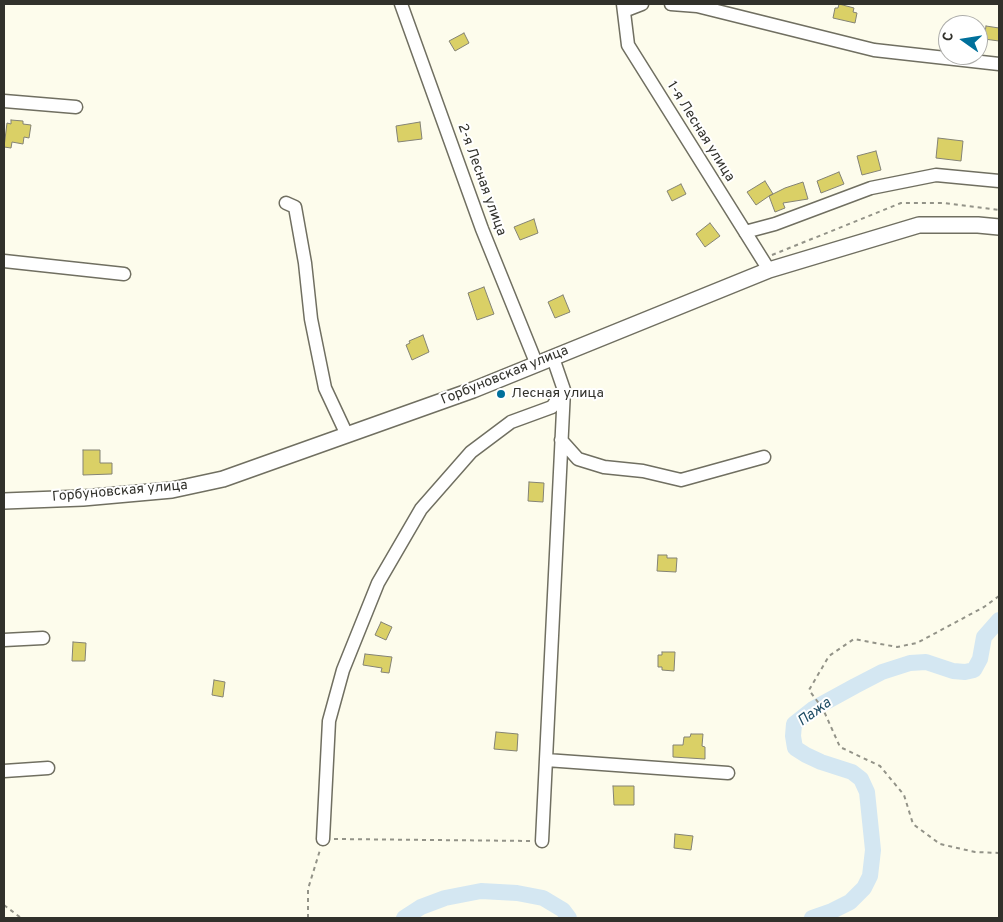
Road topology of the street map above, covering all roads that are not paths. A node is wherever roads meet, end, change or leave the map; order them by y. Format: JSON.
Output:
{"nodes":[{"id":1,"x":401,"y":4,"type":"edge"},
{"id":2,"x":642,"y":4,"type":"edge"},
{"id":3,"x":671,"y":4,"type":"edge"},
{"id":4,"x":624,"y":7,"type":"edge"},
{"id":5,"x":999,"y":64,"type":"edge"},
{"id":6,"x":4,"y":101,"type":"edge"},
{"id":7,"x":76,"y":107,"type":"dead end"},
{"id":8,"x":999,"y":181,"type":"edge"},
{"id":9,"x":286,"y":203,"type":"dead end"},
{"id":10,"x":999,"y":227,"type":"edge"},
{"id":11,"x":745,"y":232,"type":"junction"},
{"id":12,"x":4,"y":261,"type":"edge"},
{"id":13,"x":766,"y":265,"type":"junction"},
{"id":14,"x":124,"y":274,"type":"dead end"},
{"id":15,"x":553,"y":358,"type":"junction"},
{"id":16,"x":536,"y":365,"type":"junction"},
{"id":17,"x":564,"y":390,"type":"junction"},
{"id":18,"x":346,"y":436,"type":"junction"},
{"id":19,"x":561,"y":440,"type":"junction"},
{"id":20,"x":764,"y":457,"type":"dead end"},
{"id":21,"x":4,"y":501,"type":"edge"},
{"id":22,"x":43,"y":638,"type":"dead end"},
{"id":23,"x":4,"y":640,"type":"edge"},
{"id":24,"x":546,"y":760,"type":"junction"},
{"id":25,"x":48,"y":768,"type":"dead end"},
{"id":26,"x":4,"y":771,"type":"edge"},
{"id":27,"x":728,"y":773,"type":"dead end"},
{"id":28,"x":323,"y":839,"type":"road end"},
{"id":29,"x":542,"y":841,"type":"road end"}],
"edges":[{"from":1,"to":16,"type":"street","name":"2-я Лесная улица"},
{"from":2,"to":4,"type":"street"},
{"from":3,"to":5,"type":"street"},
{"from":4,"to":11,"type":"street","name":"1-я Лесная улица"},
{"from":6,"to":7,"type":"street"},
{"from":8,"to":11,"type":"street"},
{"from":9,"to":18,"type":"street"},
{"from":10,"to":13,"type":"main road","name":"Горбуновская улица"},
{"from":11,"to":13,"type":"street","name":"1-я Лесная улица"},
{"from":12,"to":14,"type":"street"},
{"from":13,"to":15,"type":"main road","name":"Горбуновская улица"},
{"from":15,"to":16,"type":"main road","name":"Горбуновская улица"},
{"from":15,"to":17,"type":"street"},
{"from":16,"to":18,"type":"main road","name":"Горбуновская улица"},
{"from":17,"to":19,"type":"street"},
{"from":17,"to":28,"type":"street"},
{"from":18,"to":21,"type":"main road","name":"Горбуновская улица"},
{"from":19,"to":20,"type":"street"},
{"from":19,"to":24,"type":"street"},
{"from":22,"to":23,"type":"street"},
{"from":24,"to":27,"type":"street"},
{"from":24,"to":29,"type":"street"},
{"from":25,"to":26,"type":"street"}]}
